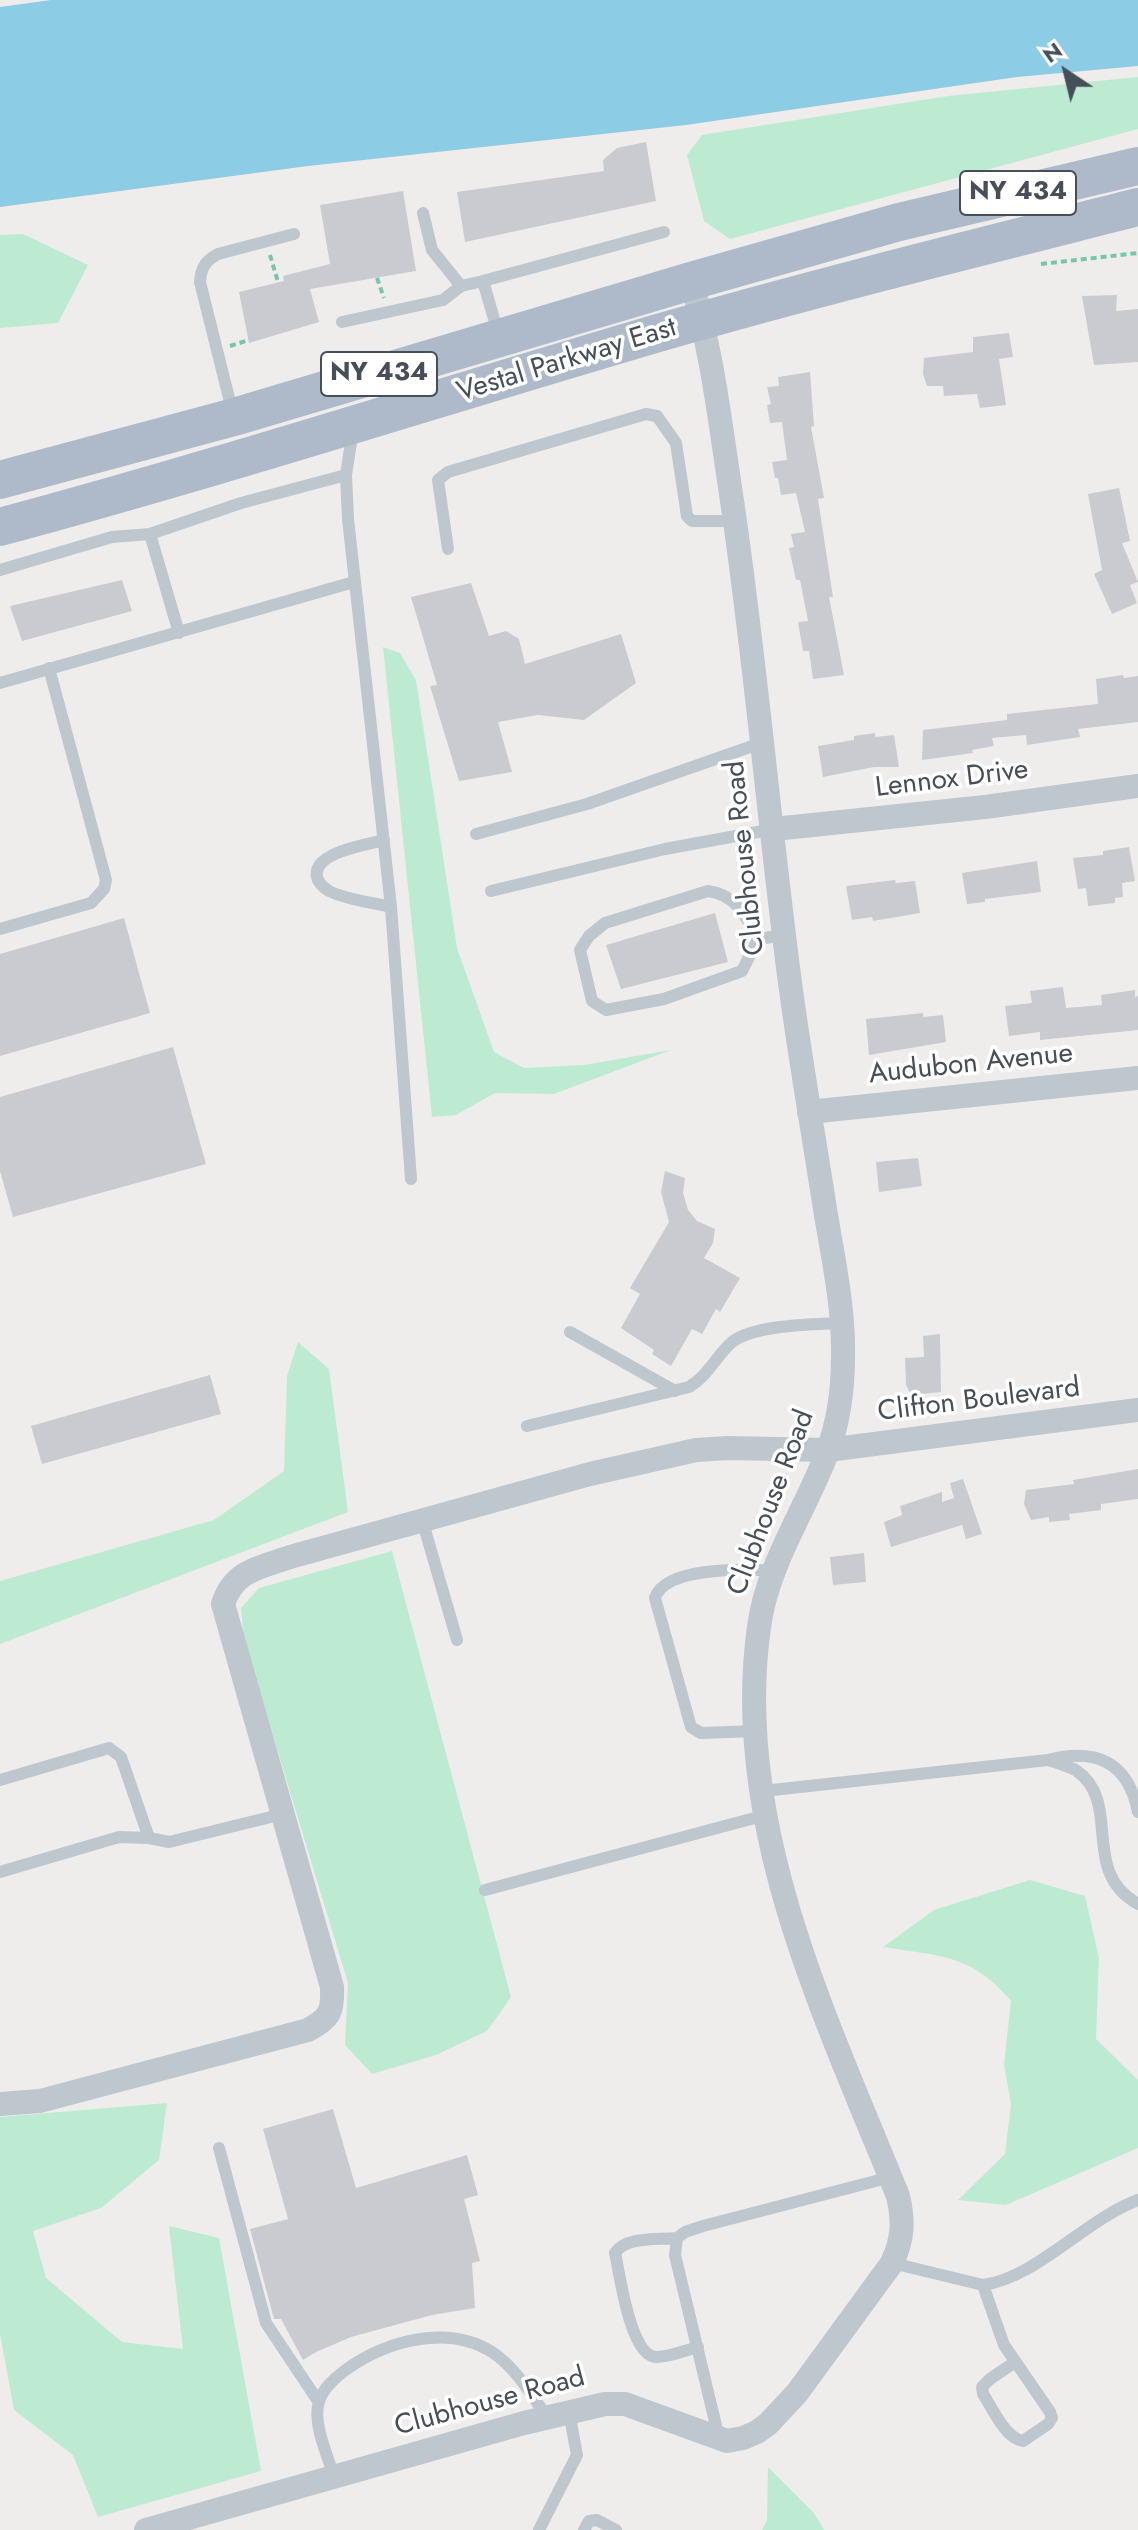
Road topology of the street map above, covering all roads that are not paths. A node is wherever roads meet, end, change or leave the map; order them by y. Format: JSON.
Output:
{"nodes":[{"id":1,"x":1138,"y":166,"type":"edge"},
{"id":2,"x":1138,"y":207,"type":"edge"},
{"id":3,"x":423,"y":213,"type":"dead end"},
{"id":4,"x":664,"y":232,"type":"dead end"},
{"id":5,"x":294,"y":234,"type":"dead end"},
{"id":6,"x":483,"y":281,"type":"junction"},
{"id":7,"x":691,"y":281,"type":"junction"},
{"id":8,"x":461,"y":286,"type":"junction"},
{"id":9,"x":703,"y":320,"type":"junction"},
{"id":10,"x":342,"y":322,"type":"dead end"},
{"id":11,"x":500,"y":339,"type":"junction"},
{"id":12,"x":234,"y":417,"type":"junction"},
{"id":13,"x":353,"y":426,"type":"junction"},
{"id":14,"x":346,"y":475,"type":"junction"},
{"id":15,"x":0,"y":480,"type":"edge"},
{"id":16,"x":735,"y":521,"type":"junction"},
{"id":17,"x":0,"y":527,"type":"edge"},
{"id":18,"x":150,"y":534,"type":"junction"},
{"id":19,"x":448,"y":549,"type":"dead end"},
{"id":20,"x":0,"y":570,"type":"edge"},
{"id":21,"x":354,"y":582,"type":"junction"},
{"id":22,"x":179,"y":633,"type":"junction"},
{"id":23,"x":49,"y":668,"type":"junction"},
{"id":24,"x":0,"y":683,"type":"edge"},
{"id":25,"x":764,"y":742,"type":"junction"},
{"id":26,"x":1138,"y":786,"type":"edge"},
{"id":27,"x":774,"y":829,"type":"junction"},
{"id":28,"x":476,"y":834,"type":"dead end"},
{"id":29,"x":384,"y":840,"type":"junction"},
{"id":30,"x":491,"y":891,"type":"dead end"},
{"id":31,"x":391,"y":907,"type":"junction"},
{"id":32,"x":0,"y":929,"type":"edge"},
{"id":33,"x":784,"y":935,"type":"junction"},
{"id":34,"x":758,"y":939,"type":"junction"},
{"id":35,"x":1138,"y":1078,"type":"edge"},
{"id":36,"x":809,"y":1112,"type":"junction"},
{"id":37,"x":411,"y":1179,"type":"dead end"},
{"id":38,"x":842,"y":1323,"type":"junction"},
{"id":39,"x":570,"y":1332,"type":"dead end"},
{"id":40,"x":675,"y":1391,"type":"junction"},
{"id":41,"x":1138,"y":1410,"type":"edge"},
{"id":42,"x":527,"y":1426,"type":"dead end"},
{"id":43,"x":828,"y":1450,"type":"junction"},
{"id":44,"x":423,"y":1523,"type":"junction"},
{"id":45,"x":774,"y":1571,"type":"junction"},
{"id":46,"x":457,"y":1640,"type":"dead end"},
{"id":47,"x":756,"y":1731,"type":"junction"},
{"id":48,"x":1048,"y":1760,"type":"junction"},
{"id":49,"x":0,"y":1780,"type":"edge"},
{"id":50,"x":764,"y":1803,"type":"junction"},
{"id":51,"x":1138,"y":1812,"type":"edge"},
{"id":52,"x":283,"y":1814,"type":"junction"},
{"id":53,"x":149,"y":1838,"type":"junction"},
{"id":54,"x":0,"y":1872,"type":"edge"},
{"id":55,"x":485,"y":1890,"type":"dead end"},
{"id":56,"x":1138,"y":1904,"type":"edge"},
{"id":57,"x":0,"y":2104,"type":"edge"},
{"id":58,"x":219,"y":2148,"type":"dead end"},
{"id":59,"x":891,"y":2177,"type":"junction"},
{"id":60,"x":1138,"y":2200,"type":"edge"},
{"id":61,"x":677,"y":2238,"type":"junction"},
{"id":62,"x":892,"y":2263,"type":"junction"},
{"id":63,"x":983,"y":2285,"type":"junction"},
{"id":64,"x":698,"y":2347,"type":"junction"},
{"id":65,"x":1015,"y":2362,"type":"junction"},
{"id":66,"x":318,"y":2401,"type":"junction"},
{"id":67,"x":558,"y":2414,"type":"junction"},
{"id":68,"x":719,"y":2438,"type":"junction"},
{"id":69,"x":334,"y":2477,"type":"junction"},
{"id":70,"x":146,"y":2530,"type":"edge"},
{"id":71,"x":539,"y":2530,"type":"edge"},
{"id":72,"x":584,"y":2530,"type":"edge"},
{"id":73,"x":616,"y":2530,"type":"edge"}],
"edges":[{"from":1,"to":7,"type":"main road","name":"Vestal Parkway East","number":"NY 434"},
{"from":2,"to":9,"type":"main road","name":"Vestal Parkway East","number":"NY 434"},
{"from":3,"to":8,"type":"lane"},
{"from":4,"to":6,"type":"lane"},
{"from":5,"to":12,"type":"lane"},
{"from":6,"to":8,"type":"lane"},
{"from":6,"to":11,"type":"lane"},
{"from":7,"to":9,"type":"street","name":"Clubhouse Road"},
{"from":7,"to":11,"type":"main road","name":"Vestal Parkway East","number":"NY 434"},
{"from":8,"to":10,"type":"lane"},
{"from":9,"to":13,"type":"main road","name":"Vestal Parkway East","number":"NY 434"},
{"from":9,"to":16,"type":"street","name":"Clubhouse Road"},
{"from":11,"to":12,"type":"main road","name":"Vestal Parkway East","number":"NY 434"},
{"from":12,"to":15,"type":"main road","name":"Vestal Parkway East","number":"NY 434"},
{"from":13,"to":14,"type":"lane"},
{"from":13,"to":17,"type":"main road","name":"Vestal Parkway East","number":"NY 434"},
{"from":14,"to":18,"type":"lane"},
{"from":14,"to":21,"type":"lane"},
{"from":16,"to":19,"type":"lane"},
{"from":16,"to":25,"type":"street","name":"Clubhouse Road"},
{"from":18,"to":20,"type":"lane"},
{"from":18,"to":22,"type":"lane"},
{"from":21,"to":22,"type":"lane"},
{"from":21,"to":29,"type":"lane"},
{"from":22,"to":23,"type":"lane"},
{"from":23,"to":24,"type":"lane"},
{"from":23,"to":32,"type":"lane"},
{"from":25,"to":27,"type":"street","name":"Clubhouse Road"},
{"from":25,"to":28,"type":"lane"},
{"from":26,"to":27,"type":"street","name":"Lennox Drive"},
{"from":27,"to":30,"type":"lane"},
{"from":27,"to":33,"type":"street","name":"Clubhouse Road"},
{"from":29,"to":31,"type":"lane"},
{"from":29,"to":31,"type":"lane"},
{"from":31,"to":37,"type":"lane"},
{"from":33,"to":34,"type":"lane"},
{"from":33,"to":36,"type":"street","name":"Clubhouse Road"},
{"from":34,"to":34,"type":"lane"},
{"from":35,"to":36,"type":"street","name":"Audubon Avenue"},
{"from":36,"to":38,"type":"street","name":"Clubhouse Road"},
{"from":38,"to":40,"type":"lane"},
{"from":38,"to":43,"type":"street","name":"Clubhouse Road"},
{"from":39,"to":40,"type":"lane"},
{"from":40,"to":42,"type":"lane"},
{"from":41,"to":43,"type":"street","name":"Clifton Boulevard"},
{"from":43,"to":44,"type":"street","name":"Clifton Boulevard"},
{"from":43,"to":45,"type":"street","name":"Clubhouse Road"},
{"from":44,"to":46,"type":"lane"},
{"from":44,"to":52,"type":"street","name":"Clifton Boulevard"},
{"from":45,"to":47,"type":"street","name":"Clubhouse Road"},
{"from":45,"to":47,"type":"lane"},
{"from":47,"to":50,"type":"street","name":"Clubhouse Road"},
{"from":48,"to":50,"type":"lane"},
{"from":48,"to":51,"type":"lane"},
{"from":48,"to":56,"type":"lane"},
{"from":49,"to":53,"type":"lane"},
{"from":50,"to":55,"type":"lane"},
{"from":50,"to":59,"type":"street","name":"Clubhouse Road"},
{"from":52,"to":53,"type":"lane"},
{"from":52,"to":57,"type":"street","name":"Clifton Boulevard"},
{"from":53,"to":54,"type":"lane"},
{"from":58,"to":66,"type":"lane"},
{"from":59,"to":61,"type":"lane"},
{"from":59,"to":62,"type":"street","name":"Clubhouse Road"},
{"from":60,"to":63,"type":"lane"},
{"from":61,"to":64,"type":"lane"},
{"from":61,"to":64,"type":"lane"},
{"from":62,"to":63,"type":"lane"},
{"from":62,"to":68,"type":"street","name":"Clubhouse Road"},
{"from":63,"to":65,"type":"lane"},
{"from":64,"to":68,"type":"lane"},
{"from":65,"to":65,"type":"lane"},
{"from":66,"to":67,"type":"lane"},
{"from":66,"to":69,"type":"lane"},
{"from":67,"to":68,"type":"street","name":"Clubhouse Road"},
{"from":67,"to":69,"type":"street","name":"Clubhouse Road"},
{"from":67,"to":71,"type":"lane"},
{"from":69,"to":70,"type":"street","name":"Clubhouse Road"},
{"from":72,"to":73,"type":"lane"}]}
